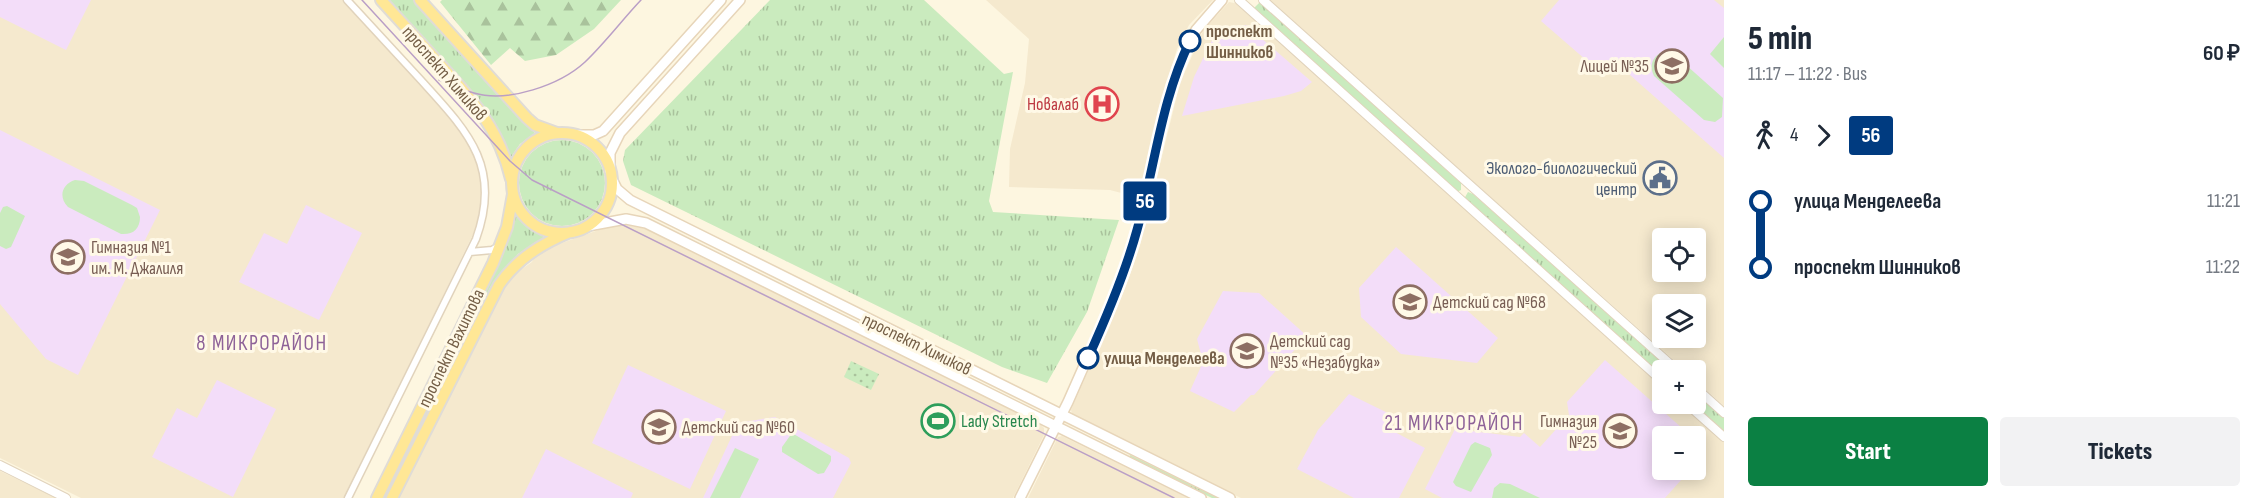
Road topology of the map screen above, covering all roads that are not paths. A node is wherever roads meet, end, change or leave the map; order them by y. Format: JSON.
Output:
{"nodes":[{"id":1,"x":347,"y":0,"type":"edge"},
{"id":2,"x":381,"y":0,"type":"edge"},
{"id":3,"x":420,"y":0,"type":"edge"},
{"id":4,"x":721,"y":0,"type":"edge"},
{"id":5,"x":740,"y":0,"type":"edge"},
{"id":6,"x":1222,"y":0,"type":"edge"},
{"id":7,"x":1263,"y":0,"type":"edge"},
{"id":8,"x":1243,"y":2,"type":"edge"},
{"id":9,"x":558,"y":133,"type":"junction"},
{"id":10,"x":578,"y":135,"type":"junction"},
{"id":11,"x":611,"y":175,"type":"junction"},
{"id":12,"x":1469,"y":185,"type":"junction"},
{"id":13,"x":512,"y":189,"type":"junction"},
{"id":14,"x":1458,"y":197,"type":"junction"},
{"id":15,"x":588,"y":226,"type":"junction"},
{"id":16,"x":570,"y":232,"type":"junction"},
{"id":17,"x":501,"y":245,"type":"junction"},
{"id":18,"x":470,"y":252,"type":"junction"},
{"id":19,"x":926,"y":347,"type":"junction"},
{"id":20,"x":921,"y":359,"type":"junction"},
{"id":21,"x":1666,"y":360,"type":"edge"},
{"id":22,"x":1652,"y":372,"type":"edge"},
{"id":23,"x":1706,"y":397,"type":"edge"},
{"id":24,"x":1724,"y":413,"type":"edge"},
{"id":25,"x":1698,"y":414,"type":"edge"},
{"id":26,"x":1061,"y":416,"type":"junction"},
{"id":27,"x":1055,"y":427,"type":"junction"},
{"id":28,"x":1724,"y":437,"type":"edge"},
{"id":29,"x":1118,"y":443,"type":"junction"},
{"id":30,"x":1110,"y":454,"type":"junction"},
{"id":31,"x":0,"y":465,"type":"edge"},
{"id":32,"x":66,"y":498,"type":"edge"},
{"id":33,"x":348,"y":498,"type":"edge"},
{"id":34,"x":377,"y":498,"type":"edge"},
{"id":35,"x":392,"y":498,"type":"edge"},
{"id":36,"x":1020,"y":498,"type":"edge"},
{"id":37,"x":1201,"y":498,"type":"edge"},
{"id":38,"x":1230,"y":498,"type":"edge"}],
"edges":[{"from":1,"to":18,"type":"street"},
{"from":2,"to":13,"type":"main road","name":"проспект Химиков"},
{"from":3,"to":9,"type":"main road","name":"проспект Химиков"},
{"from":4,"to":10,"type":"main road","name":"проспект Вахитова"},
{"from":5,"to":11,"type":"main road"},
{"from":6,"to":26,"type":"main road"},
{"from":7,"to":12,"type":"street"},
{"from":8,"to":14,"type":"street"},
{"from":9,"to":10,"type":"main road","name":"проспект Вахитова"},
{"from":9,"to":13,"type":"main road","name":"проспект Вахитова"},
{"from":10,"to":11,"type":"main road"},
{"from":11,"to":15,"type":"main road"},
{"from":11,"to":19,"type":"main road","name":"проспект Химиков"},
{"from":12,"to":14,"type":"street"},
{"from":12,"to":21,"type":"street"},
{"from":13,"to":16,"type":"main road","name":"проспект Вахитова"},
{"from":13,"to":17,"type":"main road","name":"проспект Вахитова"},
{"from":14,"to":22,"type":"street"},
{"from":15,"to":16,"type":"main road","name":"проспект Вахитова"},
{"from":15,"to":20,"type":"main road","name":"проспект Химиков"},
{"from":16,"to":35,"type":"main road","name":"проспект Вахитова"},
{"from":17,"to":18,"type":"street"},
{"from":17,"to":34,"type":"main road","name":"проспект Вахитова"},
{"from":18,"to":33,"type":"street"},
{"from":19,"to":20,"type":"main road"},
{"from":19,"to":26,"type":"main road","name":"проспект Химиков"},
{"from":20,"to":27,"type":"main road","name":"проспект Химиков"},
{"from":23,"to":24,"type":"street"},
{"from":25,"to":28,"type":"street"},
{"from":26,"to":27,"type":"main road"},
{"from":26,"to":29,"type":"main road","name":"проспект Химиков"},
{"from":27,"to":30,"type":"main road","name":"проспект Химиков"},
{"from":27,"to":36,"type":"main road"},
{"from":29,"to":30,"type":"main road"},
{"from":29,"to":38,"type":"main road","name":"проспект Химиков"},
{"from":30,"to":37,"type":"main road","name":"проспект Химиков"},
{"from":31,"to":32,"type":"street"}]}
